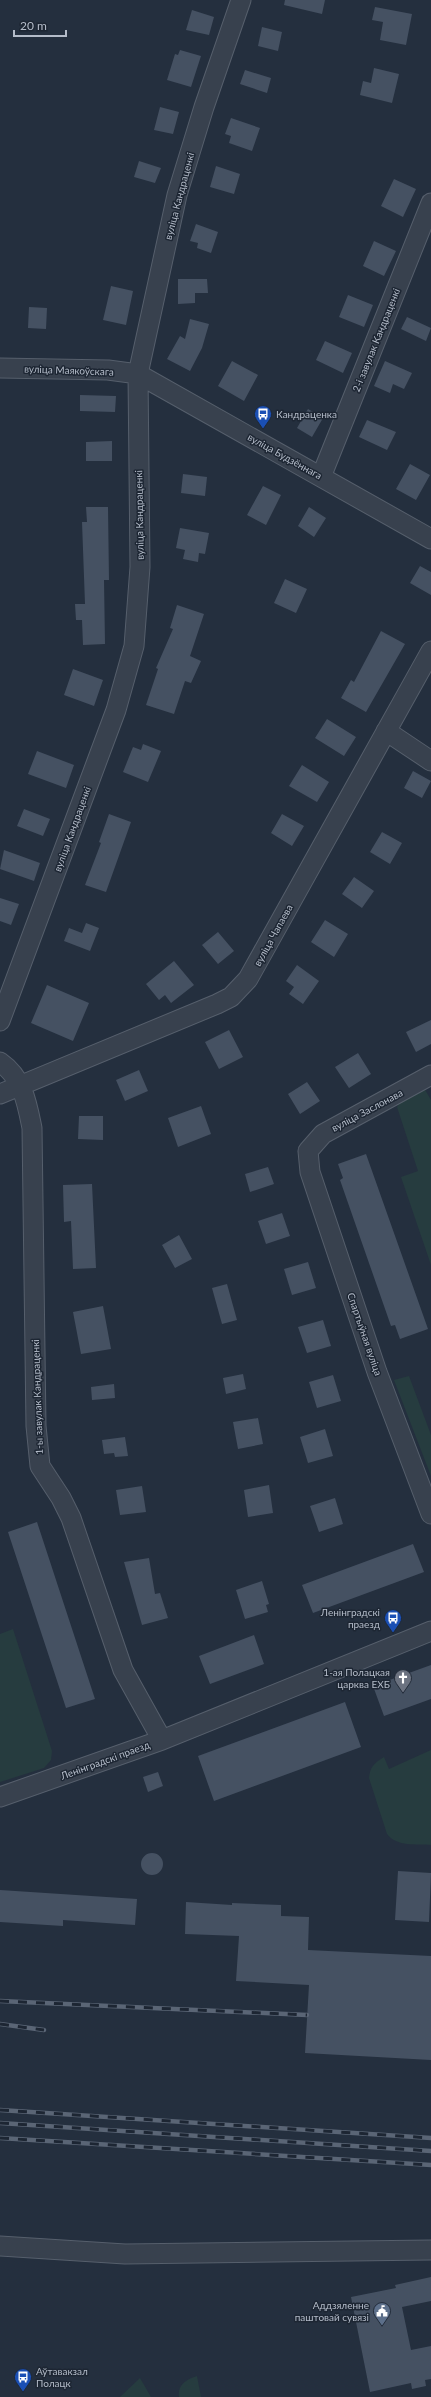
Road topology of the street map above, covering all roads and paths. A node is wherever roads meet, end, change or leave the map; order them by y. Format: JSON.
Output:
{"nodes":[{"id":1,"x":241,"y":0,"type":"edge"},
{"id":2,"x":431,"y":203,"type":"edge"},
{"id":3,"x":0,"y":368,"type":"edge"},
{"id":4,"x":138,"y":374,"type":"junction"},
{"id":5,"x":321,"y":477,"type":"junction"},
{"id":6,"x":431,"y":539,"type":"edge"},
{"id":7,"x":431,"y":651,"type":"edge"},
{"id":8,"x":386,"y":731,"type":"junction"},
{"id":9,"x":431,"y":762,"type":"edge"},
{"id":10,"x":0,"y":1021,"type":"edge"},
{"id":11,"x":0,"y":1062,"type":"edge"},
{"id":12,"x":431,"y":1075,"type":"edge"},
{"id":13,"x":22,"y":1086,"type":"junction"},
{"id":14,"x":0,"y":1094,"type":"edge"},
{"id":15,"x":308,"y":1151,"type":"joint"},
{"id":16,"x":431,"y":1514,"type":"edge"},
{"id":17,"x":431,"y":1631,"type":"edge"},
{"id":18,"x":162,"y":1740,"type":"junction"},
{"id":19,"x":0,"y":1797,"type":"edge"},
{"id":20,"x":0,"y":2246,"type":"edge"},
{"id":21,"x":431,"y":2250,"type":"edge"}],
"edges":[{"from":1,"to":4,"type":"street","name":"вуліца Кандраценкі"},
{"from":2,"to":5,"type":"street","name":"2-і завулак Кандраценкі"},
{"from":3,"to":4,"type":"street","name":"вуліца Маякоўскага"},
{"from":4,"to":5,"type":"street","name":"вуліца Будзённага"},
{"from":4,"to":10,"type":"street","name":"вуліца Кандраценкі"},
{"from":5,"to":6,"type":"street","name":"вуліца Будзённага"},
{"from":7,"to":8,"type":"street","name":"вуліца Чапаева"},
{"from":8,"to":9,"type":"street"},
{"from":8,"to":13,"type":"street","name":"вуліца Чапаева"},
{"from":11,"to":13,"type":"street","name":"1-ы завулак Кандраценкі"},
{"from":12,"to":15,"type":"street","name":"вуліца Заслонава"},
{"from":13,"to":14,"type":"street","name":"вуліца Чапаева"},
{"from":13,"to":18,"type":"street","name":"1-ы завулак Кандраценкі"},
{"from":15,"to":16,"type":"street","name":"Спартыўная вуліца"},
{"from":17,"to":18,"type":"street","name":"Ленінградскі праезд"},
{"from":18,"to":19,"type":"street","name":"Ленінградскі праезд"},
{"from":20,"to":21,"type":"street"}]}
